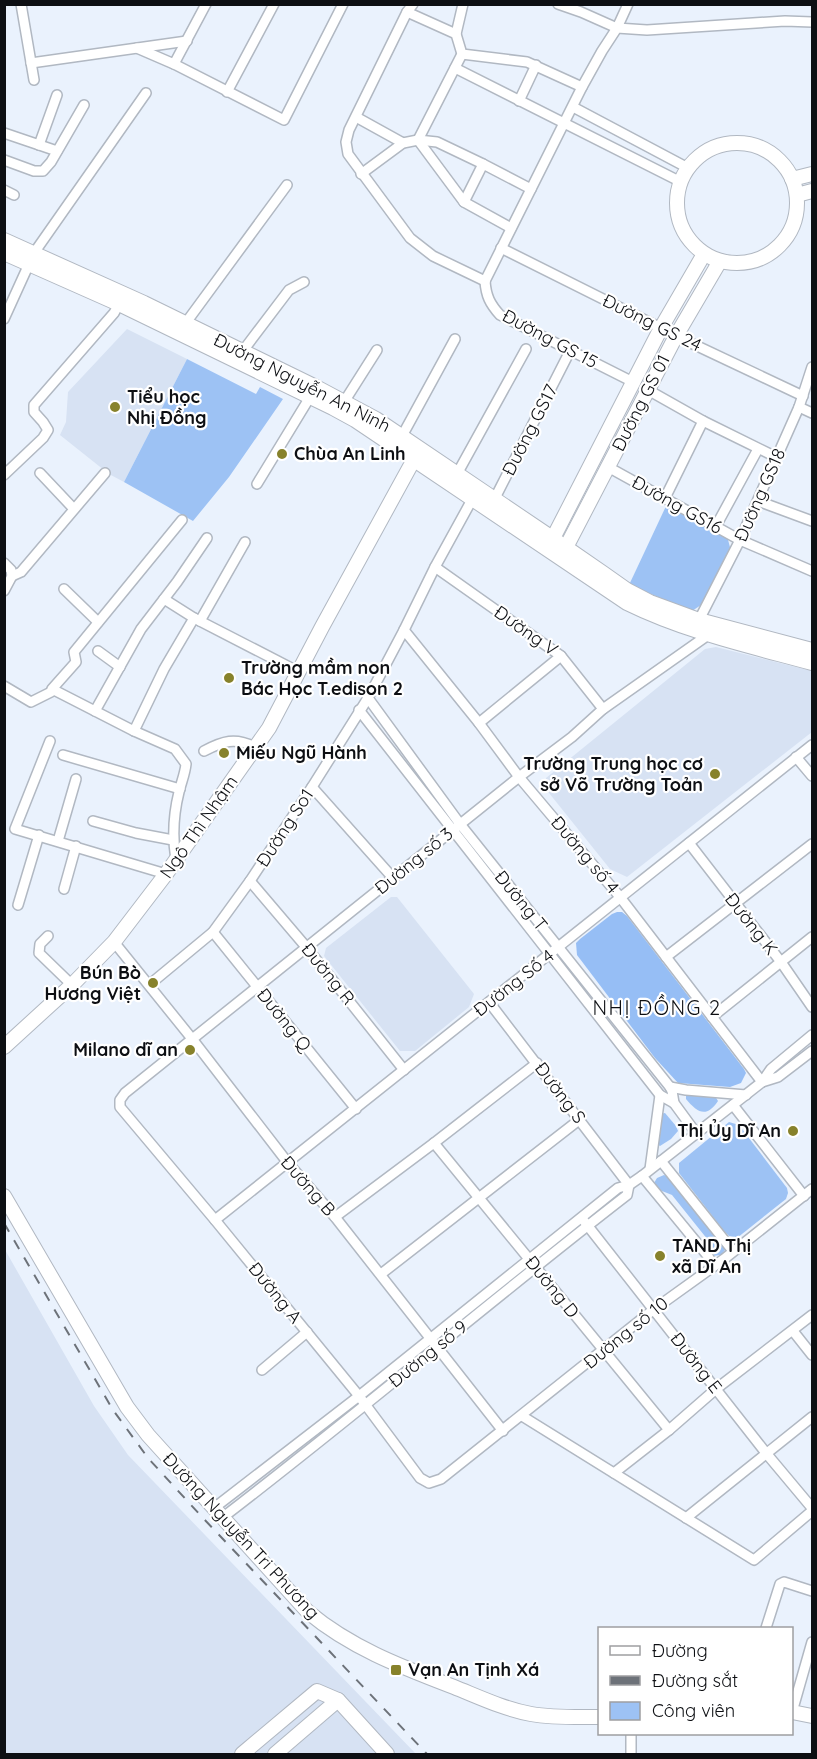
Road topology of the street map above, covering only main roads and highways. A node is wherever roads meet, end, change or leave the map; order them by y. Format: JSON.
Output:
{"nodes":[{"id":1,"x":813,"y":174,"type":"edge"},
{"id":2,"x":792,"y":179,"type":"junction"},
{"id":3,"x":813,"y":191,"type":"edge"},
{"id":4,"x":797,"y":195,"type":"junction"},
{"id":5,"x":4,"y":240,"type":"edge"},
{"id":6,"x":4,"y":253,"type":"edge"},
{"id":7,"x":704,"y":254,"type":"junction"},
{"id":8,"x":31,"y":258,"type":"junction"},
{"id":9,"x":720,"y":261,"type":"junction"},
{"id":10,"x":122,"y":299,"type":"junction"},
{"id":11,"x":661,"y":328,"type":"junction"},
{"id":12,"x":675,"y":336,"type":"junction"},
{"id":13,"x":633,"y":382,"type":"junction"},
{"id":14,"x":648,"y":390,"type":"junction"},
{"id":15,"x":313,"y":392,"type":"junction"},
{"id":16,"x":417,"y":453,"type":"junction"},
{"id":17,"x":594,"y":459,"type":"junction"},
{"id":18,"x":608,"y":467,"type":"junction"},
{"id":19,"x":476,"y":494,"type":"junction"},
{"id":20,"x":550,"y":543,"type":"junction"},
{"id":21,"x":563,"y":552,"type":"junction"},
{"id":22,"x":700,"y":629,"type":"junction"},
{"id":23,"x":813,"y":650,"type":"edge"},
{"id":24,"x":813,"y":663,"type":"edge"},
{"id":25,"x":4,"y":1047,"type":"edge"},
{"id":26,"x":4,"y":1196,"type":"edge"},
{"id":27,"x":338,"y":1700,"type":"junction"},
{"id":28,"x":793,"y":1712,"type":"edge"},
{"id":29,"x":813,"y":1716,"type":"edge"},
{"id":30,"x":598,"y":1717,"type":"edge"},
{"id":31,"x":266,"y":1734,"type":"junction"},
{"id":32,"x":278,"y":1752,"type":"edge"},
{"id":33,"x":242,"y":1755,"type":"edge"},
{"id":34,"x":387,"y":1755,"type":"edge"}],
"edges":[{"from":1,"to":2,"type":"main road"},
{"from":2,"to":4,"type":"main road"},
{"from":2,"to":7,"type":"main road"},
{"from":3,"to":4,"type":"main road"},
{"from":4,"to":9,"type":"main road"},
{"from":5,"to":8,"type":"main road","name":"Đường Nguyễn An Ninh"},
{"from":6,"to":8,"type":"main road","name":"Đường Nguyễn An Ninh"},
{"from":7,"to":9,"type":"main road"},
{"from":7,"to":11,"type":"main road","name":"Đường GS 01"},
{"from":8,"to":10,"type":"main road","name":"Đường Nguyễn An Ninh"},
{"from":9,"to":12,"type":"main road","name":"Đường GS 01"},
{"from":10,"to":15,"type":"main road","name":"Đường Nguyễn An Ninh"},
{"from":10,"to":15,"type":"main road","name":"Đường Nguyễn An Ninh"},
{"from":11,"to":12,"type":"main road","name":"Đường GS 24"},
{"from":11,"to":13,"type":"main road","name":"Đường GS 01"},
{"from":12,"to":14,"type":"main road","name":"Đường GS 01"},
{"from":13,"to":14,"type":"main road"},
{"from":13,"to":17,"type":"main road","name":"Đường GS 01"},
{"from":14,"to":18,"type":"main road","name":"Đường GS 01"},
{"from":15,"to":16,"type":"main road","name":"Đường Nguyễn An Ninh"},
{"from":15,"to":16,"type":"main road","name":"Đường Nguyễn An Ninh"},
{"from":16,"to":19,"type":"main road","name":"Đường Nguyễn An Ninh"},
{"from":16,"to":19,"type":"main road","name":"Đường Nguyễn An Ninh"},
{"from":16,"to":25,"type":"main road","name":"Ngô Thì Nhậm"},
{"from":17,"to":18,"type":"main road"},
{"from":17,"to":20,"type":"main road","name":"Đường GS 01"},
{"from":18,"to":21,"type":"main road","name":"Đường GS 01"},
{"from":19,"to":20,"type":"main road","name":"Đường Nguyễn An Ninh"},
{"from":20,"to":21,"type":"main road","name":"Đường Nguyễn An Ninh"},
{"from":21,"to":22,"type":"main road","name":"Đường Nguyễn An Ninh"},
{"from":22,"to":23,"type":"main road","name":"Đường Nguyễn An Ninh"},
{"from":22,"to":24,"type":"main road","name":"Đường Nguyễn An Ninh"},
{"from":26,"to":30,"type":"main road","name":"Đường Nguyễn Tri Phương"},
{"from":27,"to":31,"type":"main road"},
{"from":27,"to":32,"type":"main road"},
{"from":27,"to":34,"type":"main road"},
{"from":28,"to":29,"type":"main road"},
{"from":31,"to":32,"type":"main road"},
{"from":31,"to":33,"type":"main road"}]}
